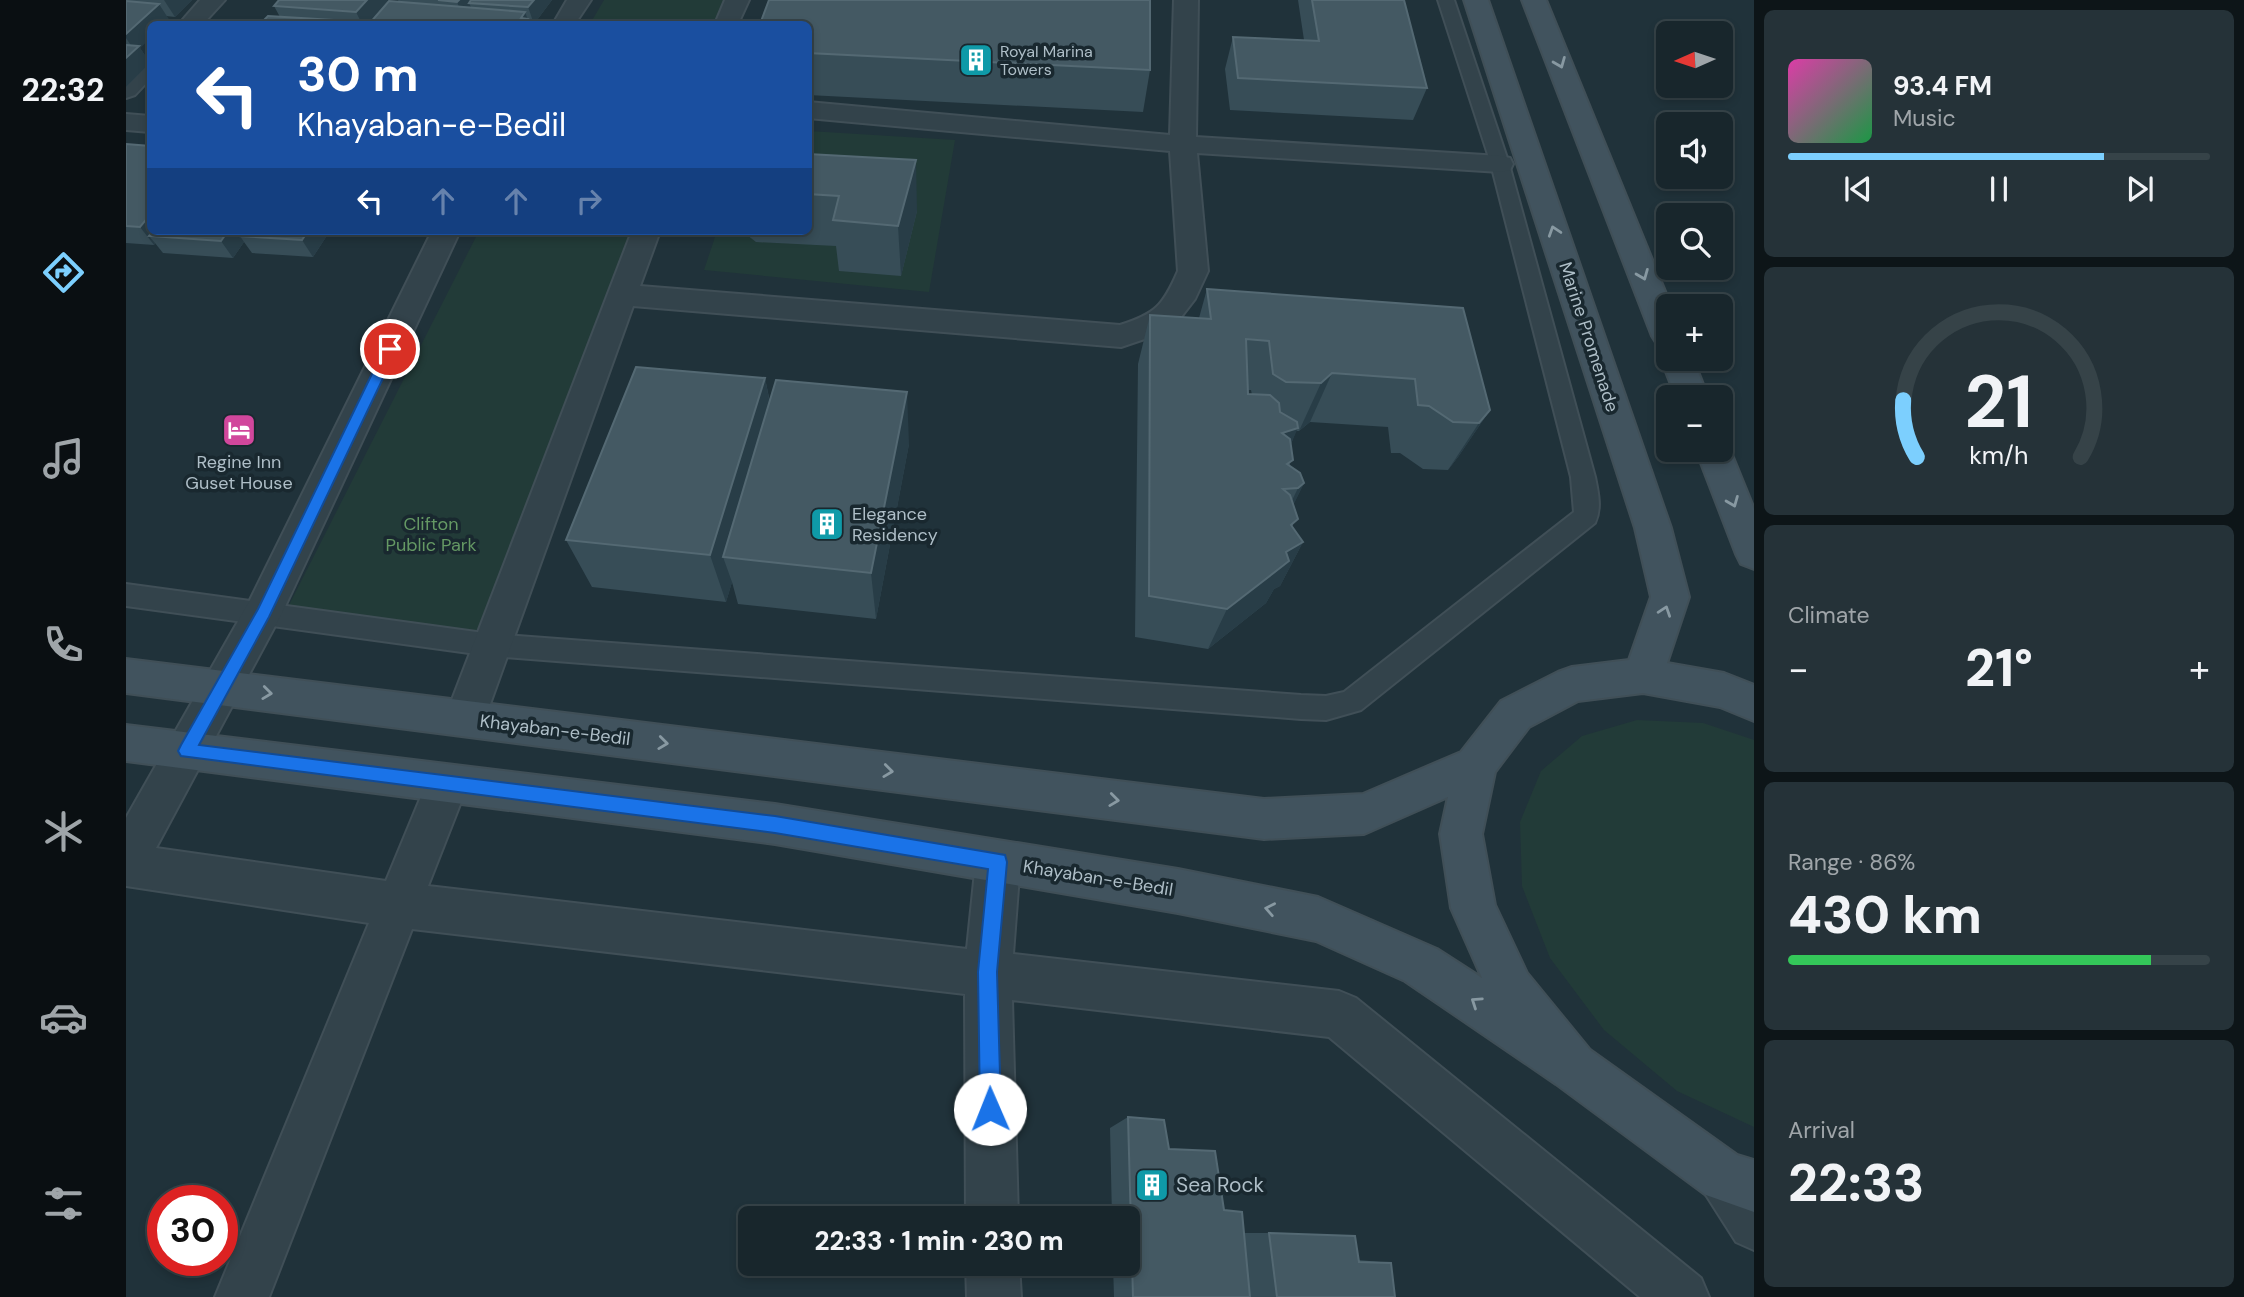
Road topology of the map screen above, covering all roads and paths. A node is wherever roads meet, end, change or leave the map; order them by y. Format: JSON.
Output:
{"nodes":[{"id":1,"x":214,"y":0,"type":"edge"},
{"id":2,"x":579,"y":0,"type":"edge"},
{"id":3,"x":737,"y":0,"type":"edge"},
{"id":4,"x":1186,"y":0,"type":"edge"},
{"id":5,"x":1446,"y":0,"type":"edge"},
{"id":6,"x":1476,"y":0,"type":"edge"},
{"id":7,"x":1534,"y":0,"type":"edge"},
{"id":8,"x":193,"y":21,"type":"edge"},
{"id":9,"x":566,"y":21,"type":"edge"},
{"id":10,"x":728,"y":21,"type":"edge"},
{"id":11,"x":147,"y":68,"type":"edge"},
{"id":12,"x":126,"y":90,"type":"edge"},
{"id":13,"x":812,"y":110,"type":"edge"},
{"id":14,"x":126,"y":122,"type":"edge"},
{"id":15,"x":147,"y":124,"type":"edge"},
{"id":16,"x":1183,"y":144,"type":"junction"},
{"id":17,"x":1500,"y":164,"type":"junction"},
{"id":18,"x":444,"y":235,"type":"edge"},
{"id":19,"x":644,"y":235,"type":"edge"},
{"id":20,"x":621,"y":295,"type":"junction"},
{"id":21,"x":1656,"y":306,"type":"edge"},
{"id":22,"x":1718,"y":462,"type":"edge"},
{"id":23,"x":1754,"y":554,"type":"edge"},
{"id":24,"x":126,"y":595,"type":"edge"},
{"id":25,"x":263,"y":613,"type":"junction"},
{"id":26,"x":491,"y":645,"type":"junction"},
{"id":27,"x":126,"y":676,"type":"edge"},
{"id":28,"x":1643,"y":676,"type":"junction"},
{"id":29,"x":223,"y":688,"type":"junction"},
{"id":30,"x":1754,"y":703,"type":"edge"},
{"id":31,"x":465,"y":718,"type":"junction"},
{"id":32,"x":126,"y":743,"type":"edge"},
{"id":33,"x":187,"y":751,"type":"junction"},
{"id":34,"x":1476,"y":765,"type":"junction"},
{"id":35,"x":447,"y":784,"type":"junction"},
{"id":36,"x":126,"y":862,"type":"edge"},
{"id":37,"x":998,"y":862,"type":"junction"},
{"id":38,"x":398,"y":905,"type":"junction"},
{"id":39,"x":988,"y":972,"type":"junction"},
{"id":40,"x":1573,"y":1067,"type":"junction"},
{"id":41,"x":1739,"y":1182,"type":"edge"},
{"id":42,"x":992,"y":1206,"type":"edge"},
{"id":43,"x":1754,"y":1224,"type":"edge"},
{"id":44,"x":993,"y":1276,"type":"edge"},
{"id":45,"x":243,"y":1297,"type":"edge"},
{"id":46,"x":994,"y":1297,"type":"edge"},
{"id":47,"x":1682,"y":1297,"type":"edge"}],
"edges":[{"from":1,"to":8,"type":"street"},
{"from":2,"to":9,"type":"street"},
{"from":3,"to":10,"type":"street"},
{"from":4,"to":16,"type":"street"},
{"from":5,"to":17,"type":"lane"},
{"from":28,"to":6,"type":"main road","name":"Marine Promenade","one_way":true},
{"from":7,"to":21,"type":"main road","one_way":true},
{"from":11,"to":12,"type":"street"},
{"from":13,"to":16,"type":"street"},
{"from":14,"to":15,"type":"street"},
{"from":16,"to":17,"type":"street"},
{"from":16,"to":20,"type":"street"},
{"from":17,"to":26,"type":"lane"},
{"from":18,"to":25,"type":"street"},
{"from":19,"to":20,"type":"street"},
{"from":20,"to":26,"type":"street"},
{"from":22,"to":23,"type":"main road","one_way":true},
{"from":24,"to":25,"type":"lane"},
{"from":25,"to":26,"type":"lane"},
{"from":25,"to":29,"type":"street"},
{"from":26,"to":31,"type":"street"},
{"from":27,"to":29,"type":"main road","name":"Khayaban-e-Bedil"},
{"from":28,"to":30,"type":"main road"},
{"from":28,"to":34,"type":"main road"},
{"from":29,"to":31,"type":"main road","name":"Khayaban-e-Bedil","one_way":true},
{"from":29,"to":33,"type":"street"},
{"from":31,"to":34,"type":"main road","name":"Khayaban-e-Bedil","one_way":true},
{"from":32,"to":33,"type":"main road","name":"Khayaban-e-Bedil"},
{"from":33,"to":35,"type":"main road","name":"Khayaban-e-Bedil"},
{"from":33,"to":36,"type":"street"},
{"from":34,"to":40,"type":"main road"},
{"from":35,"to":37,"type":"main road","name":"Khayaban-e-Bedil"},
{"from":35,"to":38,"type":"street"},
{"from":36,"to":38,"type":"street"},
{"from":37,"to":39,"type":"street"},
{"from":40,"to":37,"type":"main road","name":"Khayaban-e-Bedil","one_way":true},
{"from":38,"to":39,"type":"street"},
{"from":38,"to":45,"type":"street"},
{"from":39,"to":42,"type":"street"},
{"from":39,"to":47,"type":"street"},
{"from":40,"to":41,"type":"main road"},
{"from":41,"to":43,"type":"street"},
{"from":44,"to":46,"type":"street"}]}
